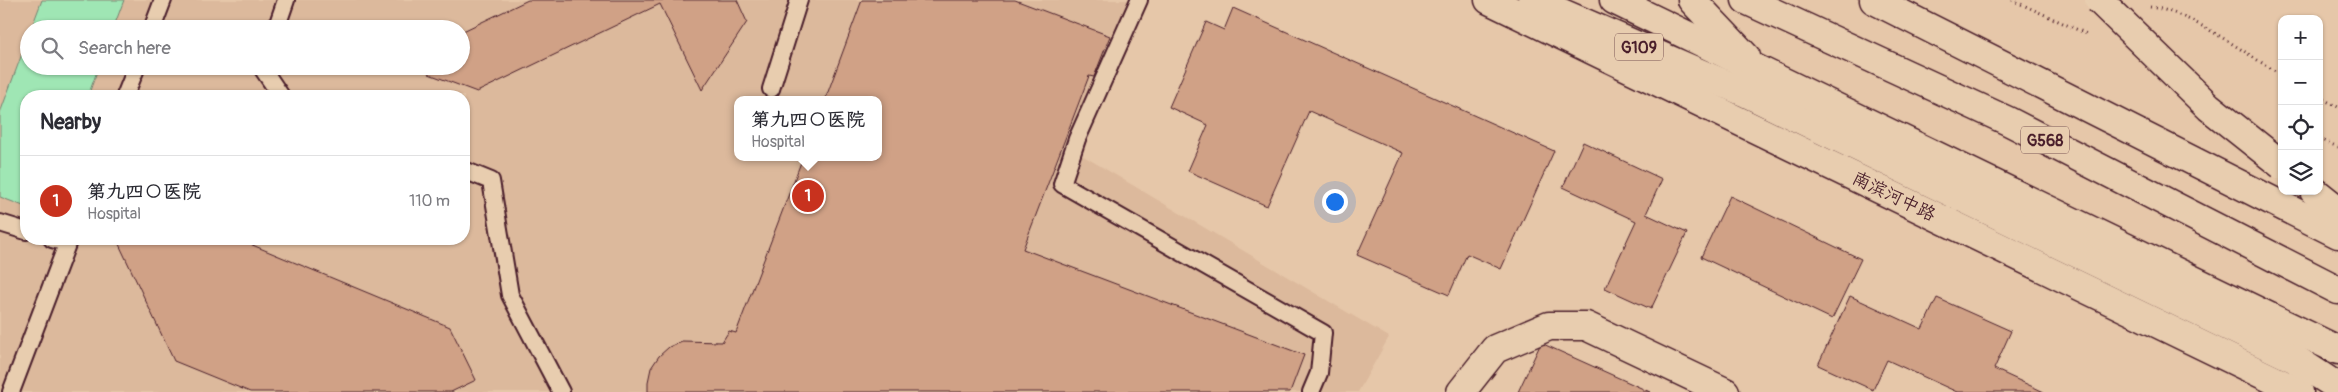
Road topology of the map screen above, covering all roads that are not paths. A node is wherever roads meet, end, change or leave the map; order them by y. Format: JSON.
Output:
{"nodes":[{"id":1,"x":164,"y":0,"type":"edge"},
{"id":2,"x":286,"y":0,"type":"edge"},
{"id":3,"x":799,"y":0,"type":"edge"},
{"id":4,"x":1139,"y":0,"type":"edge"},
{"id":5,"x":1488,"y":0,"type":"edge"},
{"id":6,"x":1532,"y":0,"type":"edge"},
{"id":7,"x":1614,"y":0,"type":"edge"},
{"id":8,"x":1692,"y":0,"type":"edge"},
{"id":9,"x":1746,"y":0,"type":"edge"},
{"id":10,"x":1874,"y":0,"type":"edge"},
{"id":11,"x":2099,"y":0,"type":"edge"},
{"id":12,"x":156,"y":20,"type":"edge"},
{"id":13,"x":279,"y":20,"type":"edge"},
{"id":14,"x":1758,"y":70,"type":"junction"},
{"id":15,"x":133,"y":75,"type":"edge"},
{"id":16,"x":267,"y":75,"type":"edge"},
{"id":17,"x":771,"y":89,"type":"dead end"},
{"id":18,"x":127,"y":90,"type":"edge"},
{"id":19,"x":277,"y":90,"type":"edge"},
{"id":20,"x":2278,"y":162,"type":"edge"},
{"id":21,"x":470,"y":172,"type":"edge"},
{"id":22,"x":2319,"y":195,"type":"edge"},
{"id":23,"x":2338,"y":210,"type":"edge"},
{"id":24,"x":0,"y":223,"type":"edge"},
{"id":25,"x":20,"y":229,"type":"edge"},
{"id":26,"x":2338,"y":234,"type":"edge"},
{"id":27,"x":61,"y":245,"type":"edge"},
{"id":28,"x":2338,"y":290,"type":"edge"},
{"id":29,"x":2338,"y":350,"type":"edge"},
{"id":30,"x":2338,"y":387,"type":"edge"},
{"id":31,"x":11,"y":392,"type":"edge"},
{"id":32,"x":561,"y":392,"type":"edge"},
{"id":33,"x":1311,"y":392,"type":"edge"},
{"id":34,"x":1461,"y":392,"type":"edge"},
{"id":35,"x":1725,"y":392,"type":"edge"},
{"id":36,"x":2299,"y":392,"type":"edge"}],
"edges":[{"from":1,"to":12,"type":"lane"},
{"from":2,"to":13,"type":"lane"},
{"from":3,"to":17,"type":"lane"},
{"from":4,"to":33,"type":"lane"},
{"from":5,"to":36,"type":"main road","name":"南滨河中路"},
{"from":6,"to":30,"type":"main road","number":"G109"},
{"from":7,"to":14,"type":"main road"},
{"from":8,"to":14,"type":"main road"},
{"from":9,"to":28,"type":"main road","number":"G568"},
{"from":10,"to":26,"type":"main road"},
{"from":11,"to":20,"type":"main road","bridge":true},
{"from":14,"to":29,"type":"main road"},
{"from":15,"to":18,"type":"lane"},
{"from":16,"to":19,"type":"lane"},
{"from":21,"to":32,"type":"lane"},
{"from":22,"to":23,"type":"main road"},
{"from":24,"to":25,"type":"lane"},
{"from":27,"to":31,"type":"lane"},
{"from":34,"to":35,"type":"main road"}]}
